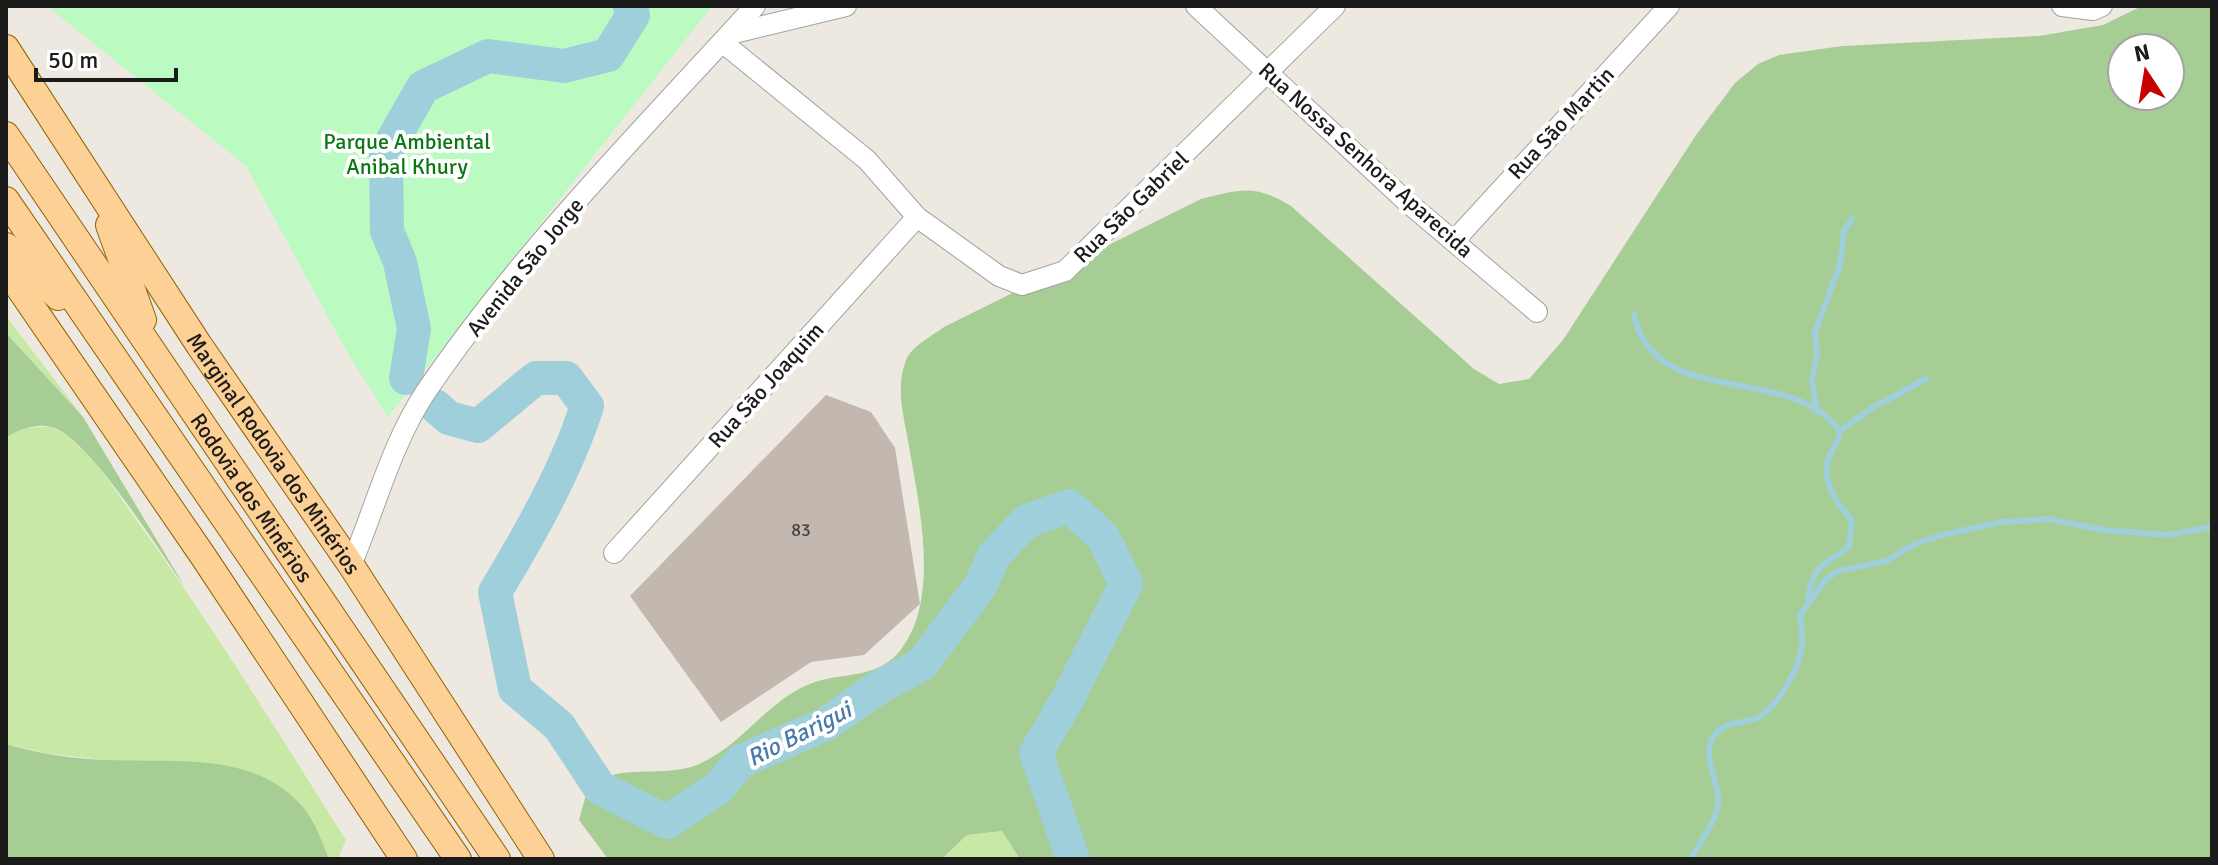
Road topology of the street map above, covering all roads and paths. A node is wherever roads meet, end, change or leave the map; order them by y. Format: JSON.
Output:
{"nodes":[{"id":1,"x":755,"y":6,"type":"edge"},
{"id":2,"x":846,"y":6,"type":"edge"},
{"id":3,"x":1196,"y":6,"type":"edge"},
{"id":4,"x":1335,"y":6,"type":"edge"},
{"id":5,"x":1669,"y":6,"type":"edge"},
{"id":6,"x":2062,"y":6,"type":"edge"},
{"id":7,"x":2102,"y":6,"type":"edge"},
{"id":8,"x":726,"y":38,"type":"junction"},
{"id":9,"x":6,"y":48,"type":"edge"},
{"id":10,"x":1269,"y":74,"type":"junction"},
{"id":11,"x":6,"y":135,"type":"edge"},
{"id":12,"x":94,"y":184,"type":"junction"},
{"id":13,"x":6,"y":200,"type":"edge"},
{"id":14,"x":917,"y":217,"type":"junction"},
{"id":15,"x":1454,"y":241,"type":"junction"},
{"id":16,"x":6,"y":246,"type":"edge"},
{"id":17,"x":6,"y":269,"type":"edge"},
{"id":18,"x":1537,"y":312,"type":"dead end"},
{"id":19,"x":95,"y":333,"type":"junction"},
{"id":20,"x":157,"y":359,"type":"junction"},
{"id":21,"x":614,"y":553,"type":"dead end"},
{"id":22,"x":351,"y":565,"type":"junction"},
{"id":23,"x":404,"y":859,"type":"edge"},
{"id":24,"x":458,"y":859,"type":"edge"},
{"id":25,"x":497,"y":859,"type":"edge"},
{"id":26,"x":541,"y":859,"type":"edge"}],
"edges":[{"from":1,"to":8,"type":"street","name":"Avenida São Jorge"},
{"from":2,"to":8,"type":"street"},
{"from":3,"to":10,"type":"street","name":"Rua Nossa Senhora Aparecida"},
{"from":4,"to":10,"type":"street","name":"Rua São Gabriel"},
{"from":5,"to":15,"type":"street","name":"Rua São Martin"},
{"from":6,"to":7,"type":"street"},
{"from":8,"to":14,"type":"street","name":"Rua São Gabriel"},
{"from":8,"to":22,"type":"street","name":"Avenida São Jorge"},
{"from":9,"to":12,"type":"main road","name":"Marginal Rodovia dos Minérios"},
{"from":10,"to":14,"type":"street","name":"Rua São Gabriel"},
{"from":10,"to":15,"type":"street","name":"Rua Nossa Senhora Aparecida"},
{"from":11,"to":20,"type":"main road","name":"Rodovia dos Minérios"},
{"from":12,"to":20,"type":"main road"},
{"from":12,"to":22,"type":"main road","name":"Marginal Rodovia dos Minérios"},
{"from":13,"to":19,"type":"main road","name":"Rodovia dos Minérios"},
{"from":14,"to":21,"type":"street","name":"Rua São Joaquim"},
{"from":15,"to":18,"type":"street","name":"Rua Nossa Senhora Aparecida"},
{"from":16,"to":19,"type":"main road"},
{"from":17,"to":23,"type":"main road"},
{"from":19,"to":24,"type":"main road","name":"Rodovia dos Minérios"},
{"from":20,"to":25,"type":"main road","name":"Rodovia dos Minérios"},
{"from":22,"to":26,"type":"main road","name":"Marginal Rodovia dos Minérios"}]}
